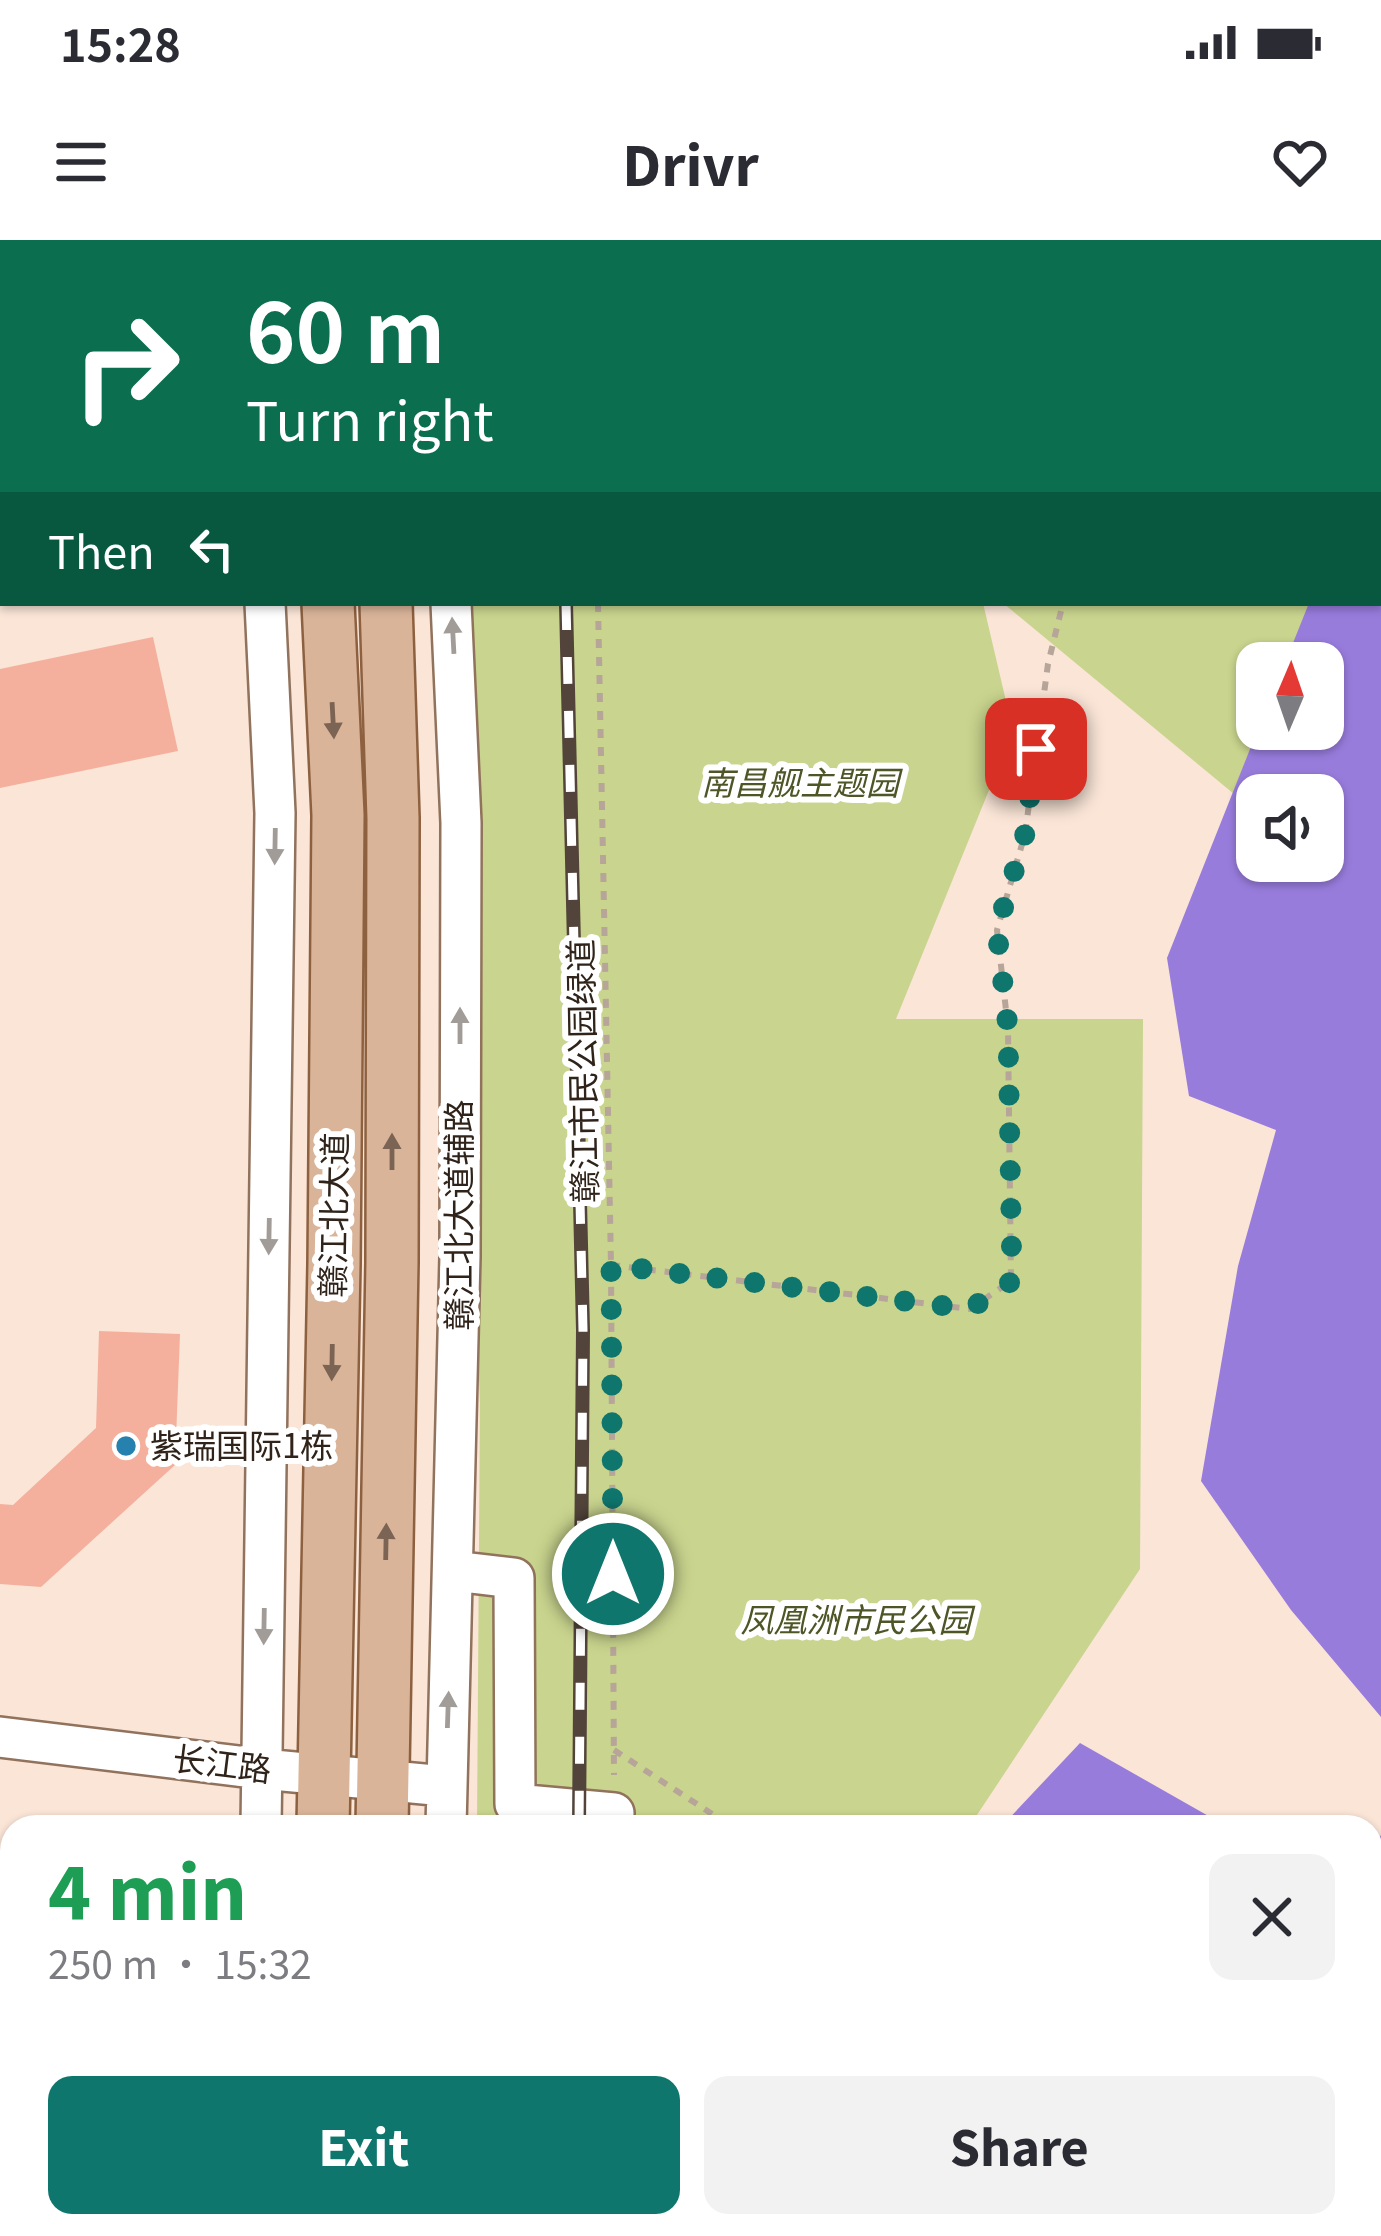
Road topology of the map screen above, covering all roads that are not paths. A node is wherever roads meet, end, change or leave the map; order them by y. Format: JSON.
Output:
{"nodes":[{"id":1,"x":265,"y":606,"type":"edge"},
{"id":2,"x":328,"y":606,"type":"edge"},
{"id":3,"x":386,"y":606,"type":"edge"},
{"id":4,"x":451,"y":606,"type":"edge"},
{"id":5,"x":454,"y":1571,"type":"junction"},
{"id":6,"x":0,"y":1737,"type":"edge"},
{"id":7,"x":262,"y":1769,"type":"junction"},
{"id":8,"x":323,"y":1775,"type":"junction"},
{"id":9,"x":445,"y":1786,"type":"junction"},
{"id":10,"x":382,"y":1804,"type":"edge"},
{"id":11,"x":614,"y":1813,"type":"road end"},
{"id":12,"x":261,"y":1815,"type":"edge"},
{"id":13,"x":323,"y":1815,"type":"edge"},
{"id":14,"x":446,"y":1815,"type":"edge"}],
"edges":[{"from":1,"to":7,"type":"street","one_way":true},
{"from":2,"to":8,"type":"main road","name":"赣江北大道","one_way":true},
{"from":10,"to":3,"type":"main road","name":"赣江北大道","one_way":true},
{"from":5,"to":4,"type":"street","name":"赣江北大道辅路","one_way":true},
{"from":9,"to":5,"type":"street","name":"赣江北大道辅路","one_way":true},
{"from":5,"to":11,"type":"street"},
{"from":6,"to":7,"type":"street","name":"长江路"},
{"from":7,"to":8,"type":"street","name":"长江路"},
{"from":7,"to":12,"type":"street"},
{"from":8,"to":10,"type":"street","name":"长江路"},
{"from":8,"to":13,"type":"main road","name":"赣江北大道"},
{"from":9,"to":10,"type":"street","name":"长江路"},
{"from":9,"to":14,"type":"street","name":"赣江北大道辅路"}]}
